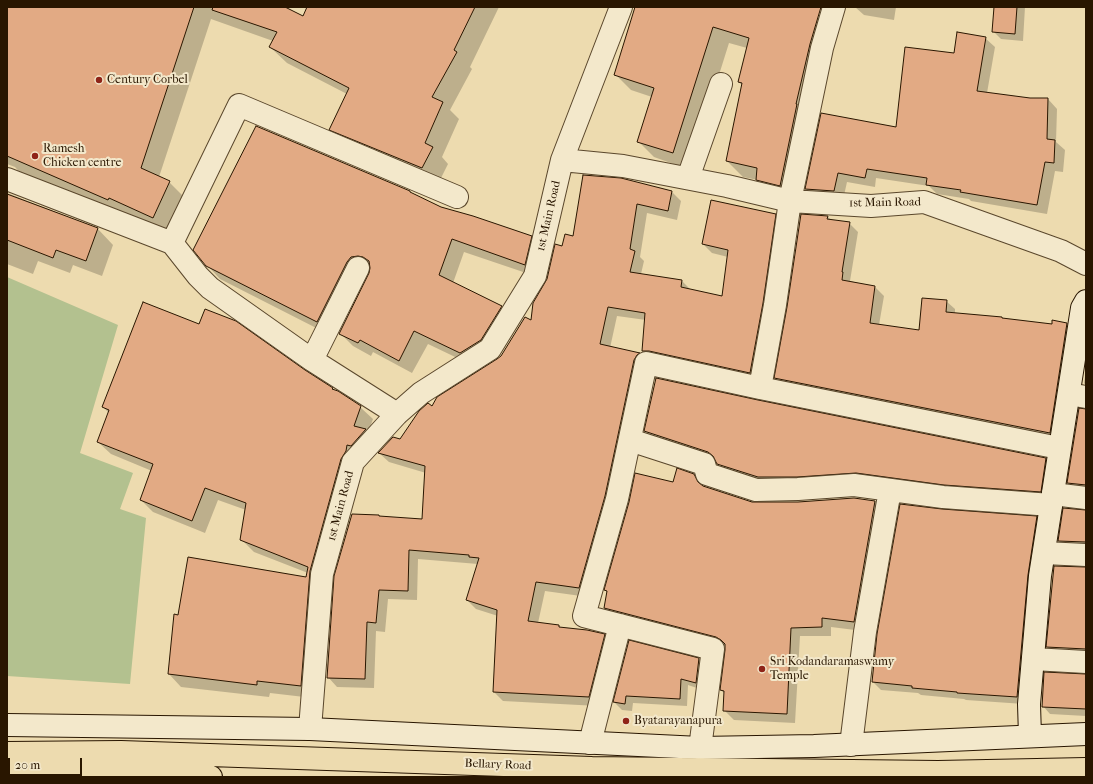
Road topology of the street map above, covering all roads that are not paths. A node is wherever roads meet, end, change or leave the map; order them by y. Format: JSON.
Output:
{"nodes":[{"id":1,"x":621,"y":7,"type":"edge"},
{"id":2,"x":834,"y":7,"type":"edge"},
{"id":3,"x":721,"y":84,"type":"dead end"},
{"id":4,"x":562,"y":160,"type":"junction"},
{"id":5,"x":688,"y":178,"type":"junction"},
{"id":6,"x":7,"y":179,"type":"edge"},
{"id":7,"x":457,"y":197,"type":"dead end"},
{"id":8,"x":790,"y":201,"type":"junction"},
{"id":9,"x":172,"y":243,"type":"junction"},
{"id":10,"x":1086,"y":264,"type":"edge"},
{"id":11,"x":358,"y":268,"type":"dead end"},
{"id":12,"x":1086,"y":300,"type":"edge"},
{"id":13,"x":312,"y":360,"type":"junction"},
{"id":14,"x":760,"y":388,"type":"junction"},
{"id":15,"x":1077,"y":395,"type":"edge"},
{"id":16,"x":397,"y":414,"type":"junction"},
{"id":17,"x":630,"y":440,"type":"junction"},
{"id":18,"x":1059,"y":448,"type":"junction"},
{"id":19,"x":890,"y":490,"type":"junction"},
{"id":20,"x":1086,"y":498,"type":"edge"},
{"id":21,"x":1052,"y":500,"type":"junction"},
{"id":22,"x":1044,"y":553,"type":"junction"},
{"id":23,"x":1086,"y":555,"type":"edge"},
{"id":24,"x":620,"y":625,"type":"junction"},
{"id":25,"x":1033,"y":659,"type":"junction"},
{"id":26,"x":1086,"y":662,"type":"edge"},
{"id":27,"x":7,"y":725,"type":"edge"},
{"id":28,"x":310,"y":728,"type":"junction"},
{"id":29,"x":1086,"y":734,"type":"edge"},
{"id":30,"x":1030,"y":736,"type":"junction"},
{"id":31,"x":590,"y":743,"type":"junction"},
{"id":32,"x":851,"y":745,"type":"junction"},
{"id":33,"x":700,"y":748,"type":"junction"},
{"id":34,"x":7,"y":753,"type":"edge"},
{"id":35,"x":1086,"y":768,"type":"edge"},
{"id":36,"x":7,"y":773,"type":"edge"},
{"id":37,"x":210,"y":777,"type":"edge"}],
"edges":[{"from":1,"to":4,"type":"street"},
{"from":2,"to":8,"type":"street"},
{"from":3,"to":5,"type":"street"},
{"from":4,"to":5,"type":"street","name":"1st Main Road"},
{"from":4,"to":16,"type":"street","name":"1st Main Road"},
{"from":5,"to":8,"type":"street","name":"1st Main Road"},
{"from":6,"to":9,"type":"street"},
{"from":7,"to":9,"type":"street"},
{"from":8,"to":10,"type":"street","name":"1st Main Road"},
{"from":8,"to":14,"type":"street"},
{"from":9,"to":13,"type":"street"},
{"from":11,"to":13,"type":"street"},
{"from":12,"to":15,"type":"street"},
{"from":13,"to":16,"type":"street"},
{"from":14,"to":17,"type":"street"},
{"from":14,"to":18,"type":"street"},
{"from":15,"to":18,"type":"street"},
{"from":16,"to":28,"type":"street","name":"1st Main Road"},
{"from":17,"to":19,"type":"street"},
{"from":17,"to":24,"type":"street"},
{"from":18,"to":21,"type":"street"},
{"from":19,"to":21,"type":"street"},
{"from":19,"to":32,"type":"street"},
{"from":20,"to":21,"type":"street"},
{"from":21,"to":22,"type":"street"},
{"from":22,"to":23,"type":"street"},
{"from":22,"to":25,"type":"street"},
{"from":24,"to":31,"type":"street"},
{"from":24,"to":33,"type":"street"},
{"from":25,"to":26,"type":"street"},
{"from":25,"to":30,"type":"street"},
{"from":27,"to":28,"type":"street"},
{"from":28,"to":31,"type":"street"},
{"from":29,"to":30,"type":"street"},
{"from":30,"to":32,"type":"street"},
{"from":31,"to":33,"type":"street"},
{"from":32,"to":33,"type":"street"},
{"from":34,"to":35,"type":"highway","name":"Bellary Road"},
{"from":36,"to":37,"type":"highway"}]}
